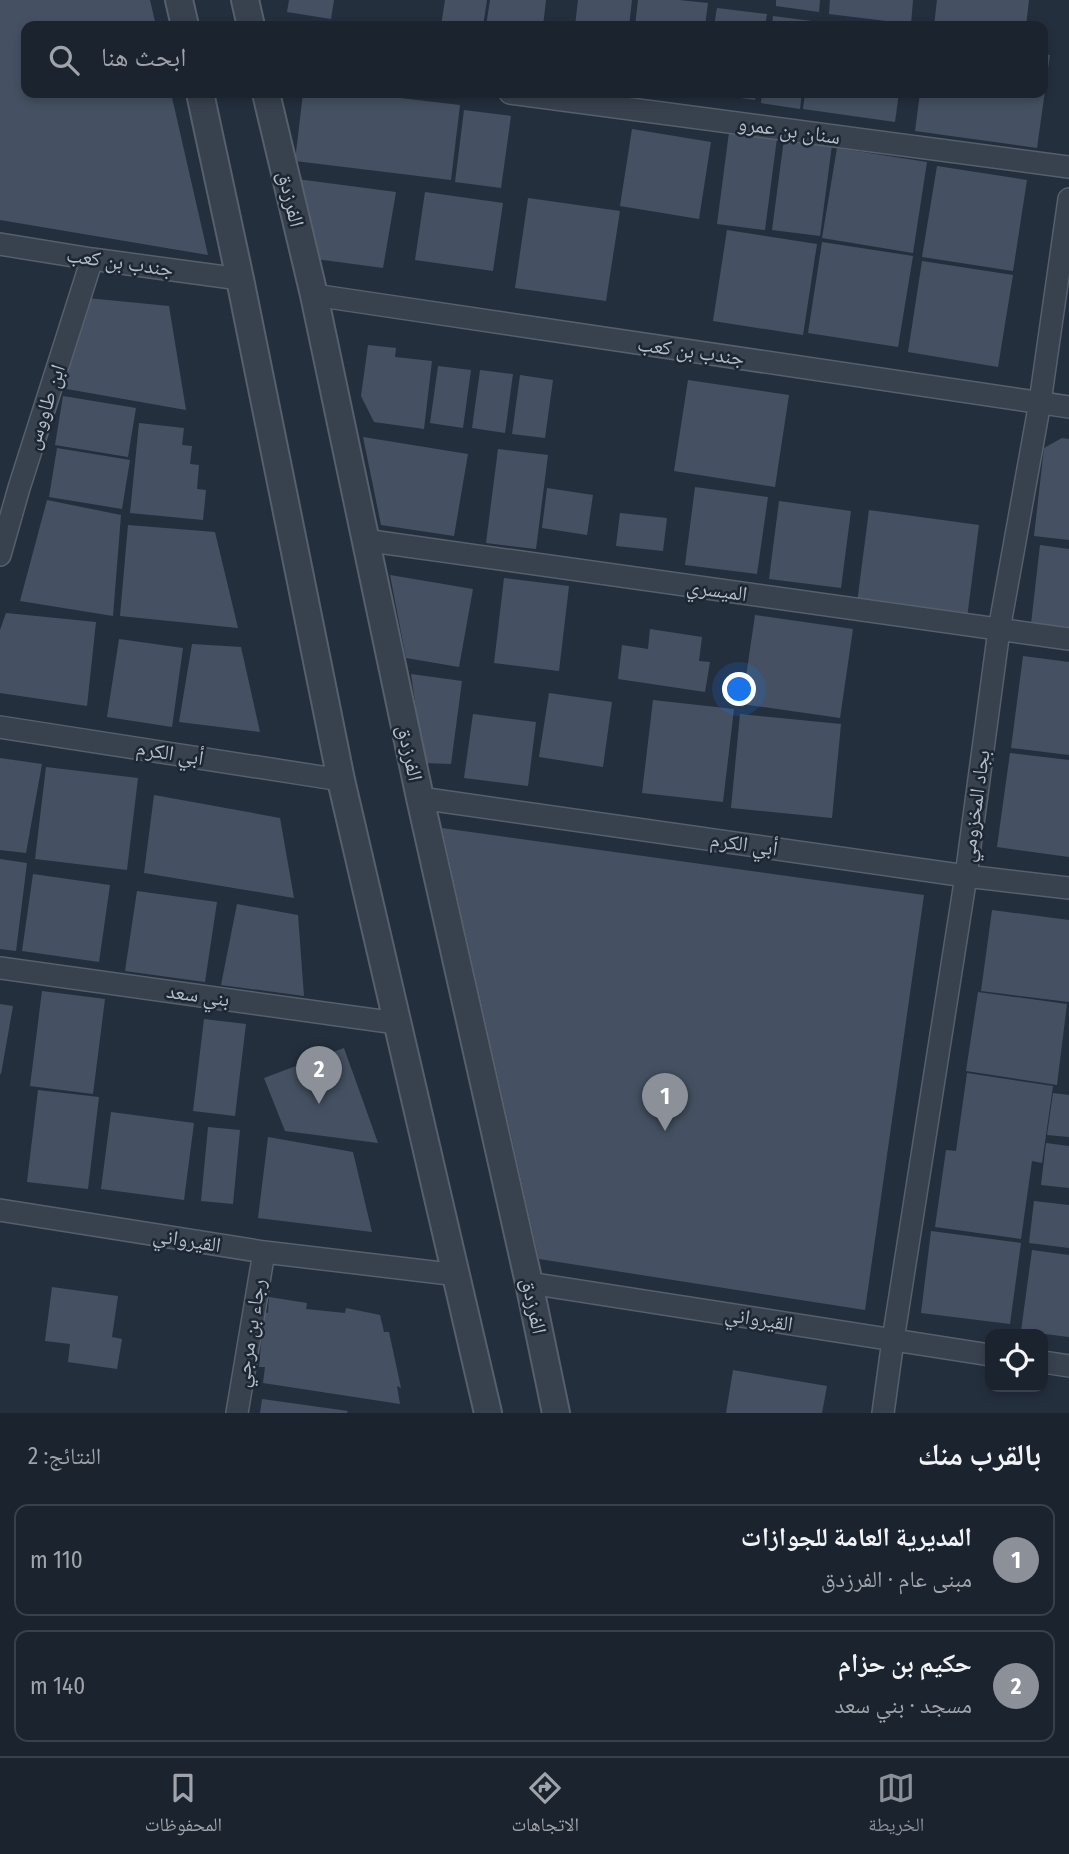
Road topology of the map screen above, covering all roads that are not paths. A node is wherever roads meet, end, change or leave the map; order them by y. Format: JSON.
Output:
{"nodes":[{"id":1,"x":179,"y":0,"type":"edge"},
{"id":2,"x":244,"y":0,"type":"edge"},
{"id":3,"x":184,"y":21,"type":"edge"},
{"id":4,"x":250,"y":21,"type":"edge"},
{"id":5,"x":201,"y":98,"type":"edge"},
{"id":6,"x":267,"y":98,"type":"edge"},
{"id":7,"x":548,"y":98,"type":"edge"},
{"id":8,"x":1069,"y":167,"type":"edge"},
{"id":9,"x":1069,"y":199,"type":"edge"},
{"id":10,"x":0,"y":244,"type":"edge"},
{"id":11,"x":92,"y":259,"type":"junction"},
{"id":12,"x":240,"y":279,"type":"junction"},
{"id":13,"x":314,"y":295,"type":"junction"},
{"id":14,"x":1040,"y":402,"type":"junction"},
{"id":15,"x":1069,"y":407,"type":"edge"},
{"id":16,"x":10,"y":487,"type":"edge"},
{"id":17,"x":365,"y":540,"type":"junction"},
{"id":18,"x":0,"y":555,"type":"edge"},
{"id":19,"x":999,"y":630,"type":"junction"},
{"id":20,"x":1069,"y":639,"type":"edge"},
{"id":21,"x":0,"y":727,"type":"edge"},
{"id":22,"x":341,"y":780,"type":"junction"},
{"id":23,"x":420,"y":798,"type":"junction"},
{"id":24,"x":966,"y":876,"type":"junction"},
{"id":25,"x":1069,"y":888,"type":"edge"},
{"id":26,"x":0,"y":968,"type":"edge"},
{"id":27,"x":396,"y":1023,"type":"junction"},
{"id":28,"x":0,"y":1210,"type":"edge"},
{"id":29,"x":264,"y":1252,"type":"junction"},
{"id":30,"x":457,"y":1275,"type":"junction"},
{"id":31,"x":529,"y":1283,"type":"junction"},
{"id":32,"x":893,"y":1340,"type":"junction"},
{"id":33,"x":985,"y":1354,"type":"edge"},
{"id":34,"x":1048,"y":1363,"type":"edge"},
{"id":35,"x":1069,"y":1366,"type":"edge"},
{"id":36,"x":237,"y":1413,"type":"edge"},
{"id":37,"x":488,"y":1413,"type":"edge"},
{"id":38,"x":556,"y":1413,"type":"edge"},
{"id":39,"x":883,"y":1413,"type":"edge"}],
"edges":[{"from":1,"to":3,"type":"street"},
{"from":2,"to":4,"type":"street"},
{"from":5,"to":12,"type":"street"},
{"from":6,"to":13,"type":"street","name":"الفرزدق"},
{"from":7,"to":8,"type":"street","name":"سنان بن عمرو"},
{"from":9,"to":14,"type":"street","name":"بجاد المخزومي"},
{"from":10,"to":11,"type":"street","name":"جندب بن كعب"},
{"from":11,"to":12,"type":"street","name":"جندب بن كعب"},
{"from":11,"to":16,"type":"street","name":"ابن طاووس"},
{"from":12,"to":22,"type":"street"},
{"from":13,"to":14,"type":"street","name":"جندب بن كعب"},
{"from":13,"to":17,"type":"street","name":"الفرزدق"},
{"from":14,"to":15,"type":"street","name":"جندب بن كعب"},
{"from":14,"to":19,"type":"street","name":"بجاد المخزومي"},
{"from":16,"to":18,"type":"street","name":"ابن طاووس"},
{"from":17,"to":19,"type":"street","name":"الميسري"},
{"from":17,"to":23,"type":"street","name":"الفرزدق"},
{"from":19,"to":20,"type":"street","name":"الميسري"},
{"from":19,"to":24,"type":"street","name":"بجاد المخزومي"},
{"from":21,"to":22,"type":"street","name":"أبي الكرم"},
{"from":22,"to":27,"type":"street"},
{"from":23,"to":24,"type":"street","name":"أبي الكرم"},
{"from":23,"to":31,"type":"street","name":"الفرزدق"},
{"from":24,"to":25,"type":"street","name":"أبي الكرم"},
{"from":24,"to":32,"type":"street","name":"بجاد المخزومي"},
{"from":26,"to":27,"type":"street","name":"بني سعد"},
{"from":27,"to":30,"type":"street"},
{"from":28,"to":29,"type":"street","name":"القيرواني"},
{"from":29,"to":30,"type":"street","name":"القيرواني"},
{"from":29,"to":36,"type":"street","name":"رجاء بن مرجي"},
{"from":30,"to":37,"type":"street"},
{"from":31,"to":32,"type":"street","name":"القيرواني"},
{"from":31,"to":38,"type":"street","name":"الفرزدق"},
{"from":32,"to":33,"type":"street","name":"القيرواني"},
{"from":32,"to":39,"type":"street","name":"بجاد المخزومي"},
{"from":34,"to":35,"type":"street"}]}
